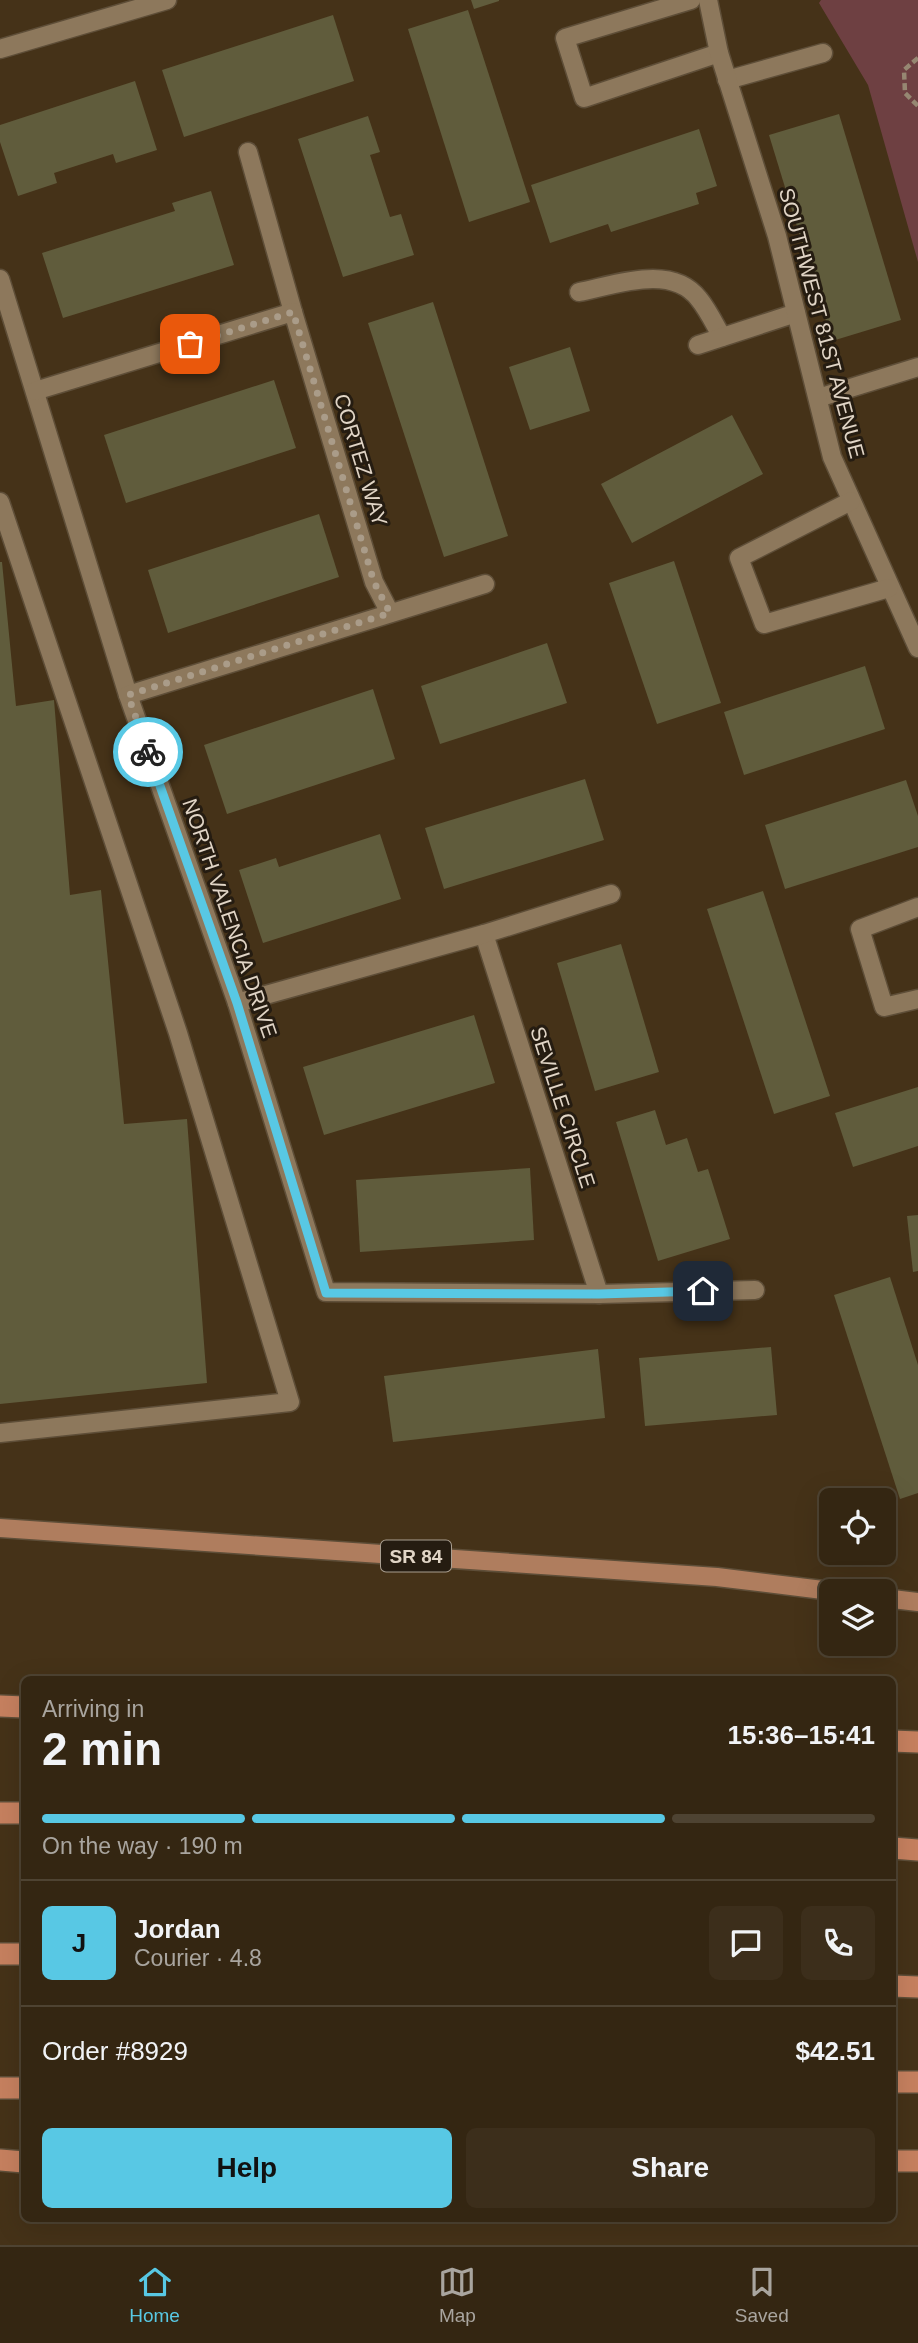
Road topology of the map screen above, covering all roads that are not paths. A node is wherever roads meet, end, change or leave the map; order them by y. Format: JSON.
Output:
{"nodes":[{"id":1,"x":167,"y":0,"type":"edge"},
{"id":2,"x":691,"y":0,"type":"edge"},
{"id":3,"x":708,"y":0,"type":"edge"},
{"id":4,"x":0,"y":49,"type":"edge"},
{"id":5,"x":719,"y":53,"type":"junction"},
{"id":6,"x":823,"y":53,"type":"dead end"},
{"id":7,"x":727,"y":80,"type":"junction"},
{"id":8,"x":248,"y":152,"type":"dead end"},
{"id":9,"x":0,"y":279,"type":"edge"},
{"id":10,"x":579,"y":292,"type":"dead end"},
{"id":11,"x":293,"y":312,"type":"junction"},
{"id":12,"x":796,"y":313,"type":"junction"},
{"id":13,"x":722,"y":337,"type":"junction"},
{"id":14,"x":698,"y":345,"type":"dead end"},
{"id":15,"x":918,"y":367,"type":"edge"},
{"id":16,"x":35,"y":391,"type":"junction"},
{"id":17,"x":818,"y":398,"type":"junction"},
{"id":18,"x":851,"y":501,"type":"junction"},
{"id":19,"x":0,"y":502,"type":"edge"},
{"id":20,"x":485,"y":584,"type":"dead end"},
{"id":21,"x":889,"y":587,"type":"junction"},
{"id":22,"x":390,"y":613,"type":"junction"},
{"id":23,"x":918,"y":648,"type":"edge"},
{"id":24,"x":128,"y":695,"type":"junction"},
{"id":25,"x":611,"y":894,"type":"dead end"},
{"id":26,"x":918,"y":907,"type":"edge"},
{"id":27,"x":484,"y":934,"type":"junction"},
{"id":28,"x":918,"y":999,"type":"edge"},
{"id":29,"x":237,"y":1003,"type":"junction"},
{"id":30,"x":755,"y":1290,"type":"dead end"},
{"id":31,"x":599,"y":1294,"type":"junction"},
{"id":32,"x":0,"y":1433,"type":"edge"},
{"id":33,"x":0,"y":1528,"type":"edge"},
{"id":34,"x":819,"y":1590,"type":"edge"},
{"id":35,"x":896,"y":1599,"type":"edge"},
{"id":36,"x":918,"y":1602,"type":"edge"},
{"id":37,"x":0,"y":1706,"type":"edge"},
{"id":38,"x":21,"y":1707,"type":"edge"},
{"id":39,"x":896,"y":1741,"type":"edge"},
{"id":40,"x":918,"y":1742,"type":"edge"},
{"id":41,"x":0,"y":1813,"type":"edge"},
{"id":42,"x":21,"y":1813,"type":"edge"},
{"id":43,"x":896,"y":1848,"type":"edge"},
{"id":44,"x":918,"y":1850,"type":"edge"},
{"id":45,"x":0,"y":1954,"type":"edge"},
{"id":46,"x":21,"y":1954,"type":"edge"},
{"id":47,"x":896,"y":1986,"type":"edge"},
{"id":48,"x":918,"y":1987,"type":"edge"},
{"id":49,"x":896,"y":2082,"type":"edge"},
{"id":50,"x":918,"y":2082,"type":"edge"},
{"id":51,"x":0,"y":2088,"type":"edge"},
{"id":52,"x":21,"y":2088,"type":"edge"},
{"id":53,"x":0,"y":2160,"type":"edge"},
{"id":54,"x":896,"y":2161,"type":"edge"},
{"id":55,"x":918,"y":2161,"type":"edge"},
{"id":56,"x":21,"y":2162,"type":"edge"}],
"edges":[{"from":1,"to":4,"type":"street"},
{"from":2,"to":5,"type":"street"},
{"from":3,"to":5,"type":"street","name":"SOUTHWEST 81ST AVENUE"},
{"from":5,"to":7,"type":"street","name":"SOUTHWEST 81ST AVENUE"},
{"from":6,"to":7,"type":"street"},
{"from":7,"to":12,"type":"street","name":"SOUTHWEST 81ST AVENUE"},
{"from":8,"to":11,"type":"street","name":"CORTEZ WAY"},
{"from":9,"to":16,"type":"street","name":"NORTH VALENCIA DRIVE"},
{"from":10,"to":13,"type":"street"},
{"from":11,"to":16,"type":"street"},
{"from":11,"to":22,"type":"street","name":"CORTEZ WAY"},
{"from":12,"to":13,"type":"street"},
{"from":12,"to":17,"type":"street","name":"SOUTHWEST 81ST AVENUE"},
{"from":13,"to":14,"type":"street"},
{"from":15,"to":17,"type":"street"},
{"from":16,"to":24,"type":"street","name":"NORTH VALENCIA DRIVE"},
{"from":17,"to":18,"type":"street","name":"SOUTHWEST 81ST AVENUE"},
{"from":18,"to":21,"type":"street","name":"SOUTHWEST 81ST AVENUE"},
{"from":18,"to":21,"type":"street"},
{"from":19,"to":32,"type":"street"},
{"from":20,"to":22,"type":"street"},
{"from":21,"to":23,"type":"street","name":"SOUTHWEST 81ST AVENUE"},
{"from":22,"to":24,"type":"street"},
{"from":24,"to":29,"type":"street","name":"NORTH VALENCIA DRIVE"},
{"from":25,"to":27,"type":"street"},
{"from":26,"to":28,"type":"street"},
{"from":27,"to":29,"type":"street"},
{"from":27,"to":31,"type":"street","name":"SEVILLE CIRCLE"},
{"from":29,"to":31,"type":"street","name":"NORTH VALENCIA DRIVE"},
{"from":30,"to":31,"type":"street"},
{"from":33,"to":34,"type":"main road","number":"SR 84"},
{"from":35,"to":36,"type":"main road"},
{"from":37,"to":38,"type":"highway"},
{"from":39,"to":40,"type":"highway"},
{"from":41,"to":42,"type":"highway"},
{"from":43,"to":44,"type":"highway"},
{"from":45,"to":46,"type":"highway"},
{"from":47,"to":48,"type":"highway"},
{"from":49,"to":50,"type":"highway"},
{"from":51,"to":52,"type":"highway"},
{"from":53,"to":56,"type":"highway"},
{"from":54,"to":55,"type":"highway"}]}
